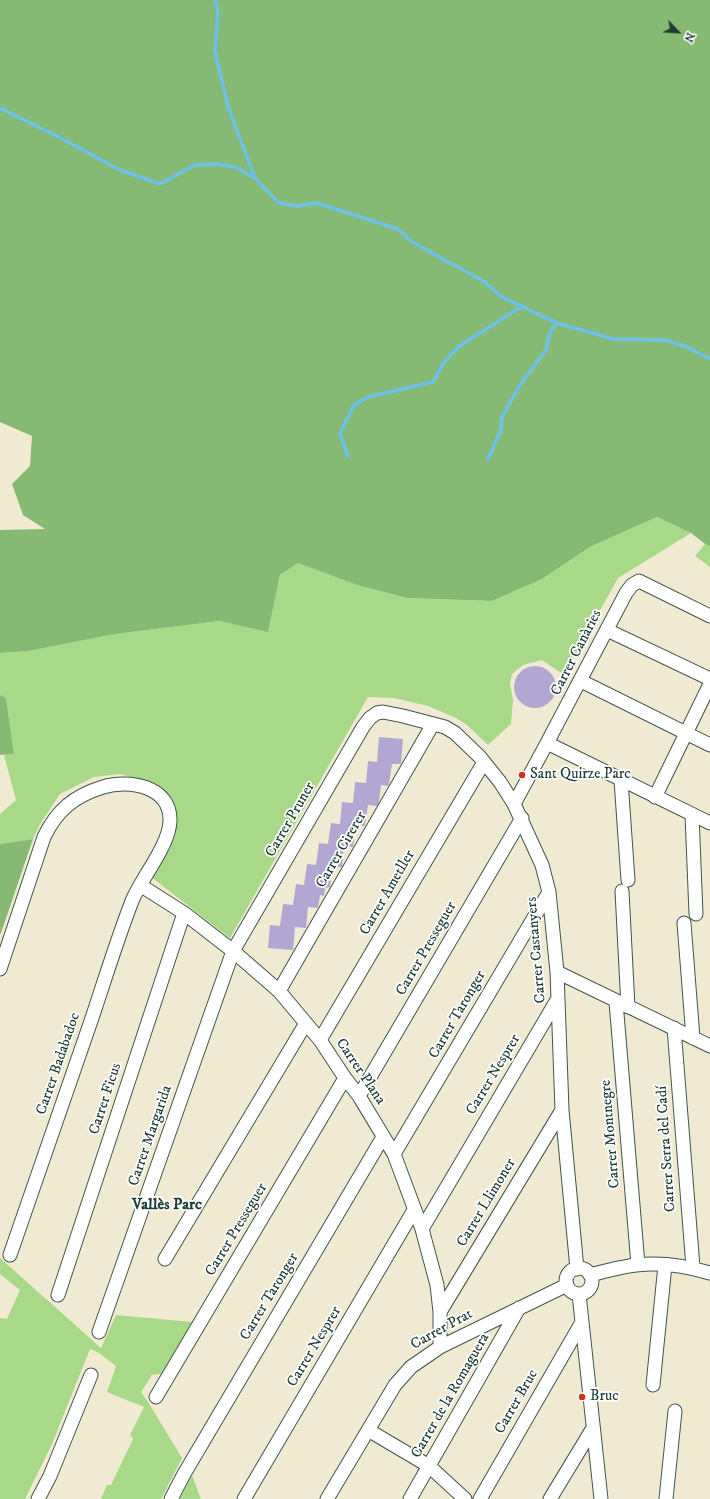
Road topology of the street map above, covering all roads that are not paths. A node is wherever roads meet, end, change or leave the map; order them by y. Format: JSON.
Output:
{"nodes":[{"id":1,"x":710,"y":616,"type":"edge"},
{"id":2,"x":607,"y":630,"type":"junction"},
{"id":3,"x":710,"y":679,"type":"edge"},
{"id":4,"x":581,"y":681,"type":"junction"},
{"id":5,"x":710,"y":684,"type":"edge"},
{"id":6,"x":383,"y":712,"type":"joint"},
{"id":7,"x":433,"y":724,"type":"junction"},
{"id":8,"x":686,"y":733,"type":"junction"},
{"id":9,"x":547,"y":744,"type":"junction"},
{"id":10,"x":710,"y":745,"type":"edge"},
{"id":11,"x":484,"y":762,"type":"junction"},
{"id":12,"x":621,"y":780,"type":"junction"},
{"id":13,"x":655,"y":797,"type":"junction"},
{"id":14,"x":514,"y":804,"type":"junction"},
{"id":15,"x":692,"y":815,"type":"junction"},
{"id":16,"x":522,"y":818,"type":"junction"},
{"id":17,"x":710,"y":824,"type":"edge"},
{"id":18,"x":140,"y":885,"type":"junction"},
{"id":19,"x":549,"y":892,"type":"junction"},
{"id":20,"x":184,"y":913,"type":"junction"},
{"id":21,"x":696,"y":914,"type":"dead end"},
{"id":22,"x":684,"y":923,"type":"dead end"},
{"id":23,"x":4,"y":945,"type":"edge"},
{"id":24,"x":232,"y":951,"type":"junction"},
{"id":25,"x":0,"y":969,"type":"edge"},
{"id":26,"x":557,"y":972,"type":"junction"},
{"id":27,"x":279,"y":991,"type":"junction"},
{"id":28,"x":557,"y":1000,"type":"junction"},
{"id":29,"x":622,"y":1004,"type":"junction"},
{"id":30,"x":306,"y":1023,"type":"junction"},
{"id":31,"x":674,"y":1028,"type":"junction"},
{"id":32,"x":693,"y":1038,"type":"junction"},
{"id":33,"x":320,"y":1040,"type":"junction"},
{"id":34,"x":710,"y":1046,"type":"edge"},
{"id":35,"x":345,"y":1078,"type":"junction"},
{"id":36,"x":359,"y":1096,"type":"junction"},
{"id":37,"x":562,"y":1110,"type":"junction"},
{"id":38,"x":383,"y":1137,"type":"junction"},
{"id":39,"x":394,"y":1154,"type":"junction"},
{"id":40,"x":414,"y":1210,"type":"junction"},
{"id":41,"x":422,"y":1229,"type":"junction"},
{"id":42,"x":10,"y":1255,"type":"dead end"},
{"id":43,"x":165,"y":1259,"type":"dead end"},
{"id":44,"x":638,"y":1264,"type":"junction"},
{"id":45,"x":665,"y":1265,"type":"junction"},
{"id":46,"x":692,"y":1267,"type":"junction"},
{"id":47,"x":577,"y":1268,"type":"junction"},
{"id":48,"x":710,"y":1273,"type":"edge"},
{"id":49,"x":590,"y":1275,"type":"junction"},
{"id":50,"x":567,"y":1285,"type":"junction"},
{"id":51,"x":579,"y":1294,"type":"junction"},
{"id":52,"x":58,"y":1295,"type":"dead end"},
{"id":53,"x":519,"y":1308,"type":"junction"},
{"id":54,"x":440,"y":1312,"type":"junction"},
{"id":55,"x":582,"y":1322,"type":"junction"},
{"id":56,"x":99,"y":1332,"type":"dead end"},
{"id":57,"x":440,"y":1347,"type":"junction"},
{"id":58,"x":91,"y":1375,"type":"dead end"},
{"id":59,"x":654,"y":1386,"type":"dead end"},
{"id":60,"x":156,"y":1397,"type":"dead end"},
{"id":61,"x":675,"y":1411,"type":"dead end"},
{"id":62,"x":593,"y":1428,"type":"junction"},
{"id":63,"x":368,"y":1430,"type":"junction"},
{"id":64,"x":429,"y":1466,"type":"junction"},
{"id":65,"x":38,"y":1499,"type":"edge"},
{"id":66,"x":171,"y":1499,"type":"edge"},
{"id":67,"x":244,"y":1499,"type":"edge"},
{"id":68,"x":327,"y":1499,"type":"edge"},
{"id":69,"x":410,"y":1499,"type":"edge"},
{"id":70,"x":465,"y":1499,"type":"edge"},
{"id":71,"x":480,"y":1499,"type":"edge"},
{"id":72,"x":550,"y":1499,"type":"edge"},
{"id":73,"x":601,"y":1499,"type":"edge"},
{"id":74,"x":666,"y":1499,"type":"edge"}],
"edges":[{"from":1,"to":2,"type":"street","name":"Carrer Canàries"},
{"from":2,"to":3,"type":"street"},
{"from":2,"to":4,"type":"street","name":"Carrer Canàries"},
{"from":4,"to":8,"type":"street"},
{"from":4,"to":9,"type":"street","name":"Carrer Canàries"},
{"from":5,"to":8,"type":"street"},
{"from":6,"to":7,"type":"street","name":"Carrer Castanyers"},
{"from":6,"to":24,"type":"street","name":"Carrer Pruner"},
{"from":7,"to":11,"type":"street","name":"Carrer Castanyers"},
{"from":7,"to":27,"type":"street","name":"Carrer Cirerer"},
{"from":8,"to":10,"type":"street"},
{"from":8,"to":13,"type":"street"},
{"from":9,"to":12,"type":"street"},
{"from":9,"to":14,"type":"street","name":"Carrer Canàries"},
{"from":11,"to":14,"type":"street","name":"Carrer Castanyers"},
{"from":11,"to":33,"type":"street","name":"Carrer Ametller"},
{"from":12,"to":13,"type":"street"},
{"from":12,"to":29,"type":"street","name":"Carrer Montnegre"},
{"from":13,"to":15,"type":"street"},
{"from":14,"to":16,"type":"street","name":"Carrer Castanyers"},
{"from":15,"to":17,"type":"street"},
{"from":15,"to":21,"type":"street"},
{"from":16,"to":19,"type":"street","name":"Carrer Castanyers"},
{"from":16,"to":36,"type":"street","name":"Carrer Presseguer"},
{"from":18,"to":20,"type":"street","name":"Carrer Plana"},
{"from":18,"to":23,"type":"street","name":"Carrer Badabadoc"},
{"from":18,"to":42,"type":"street","name":"Carrer Badabadoc"},
{"from":19,"to":26,"type":"street","name":"Carrer Castanyers"},
{"from":19,"to":39,"type":"street","name":"Carrer Taronger"},
{"from":20,"to":24,"type":"street","name":"Carrer Plana"},
{"from":20,"to":52,"type":"street","name":"Carrer Ficus"},
{"from":22,"to":32,"type":"street"},
{"from":23,"to":25,"type":"street","name":"Carrer Badabadoc"},
{"from":24,"to":27,"type":"street","name":"Carrer Plana"},
{"from":24,"to":56,"type":"street","name":"Carrer Margarida"},
{"from":26,"to":28,"type":"street","name":"Carrer Castanyers"},
{"from":26,"to":29,"type":"street"},
{"from":27,"to":30,"type":"street","name":"Carrer Plana"},
{"from":28,"to":37,"type":"street","name":"Carrer Castanyers"},
{"from":28,"to":41,"type":"street","name":"Carrer Nesprer"},
{"from":29,"to":31,"type":"street"},
{"from":29,"to":44,"type":"street","name":"Carrer Montnegre"},
{"from":30,"to":33,"type":"street","name":"Carrer Plana"},
{"from":30,"to":43,"type":"street"},
{"from":31,"to":32,"type":"street"},
{"from":31,"to":46,"type":"street","name":"Carrer Serra del Cadí"},
{"from":32,"to":34,"type":"street"},
{"from":33,"to":35,"type":"street","name":"Carrer Plana"},
{"from":35,"to":36,"type":"street","name":"Carrer Plana"},
{"from":35,"to":60,"type":"street","name":"Carrer Presseguer"},
{"from":36,"to":38,"type":"street","name":"Carrer Plana"},
{"from":37,"to":47,"type":"street","name":"Carrer Castanyers"},
{"from":37,"to":54,"type":"street","name":"Carrer Llimoner"},
{"from":38,"to":39,"type":"street","name":"Carrer Plana"},
{"from":38,"to":66,"type":"street","name":"Carrer Taronger"},
{"from":39,"to":40,"type":"street","name":"Carrer Plana"},
{"from":40,"to":41,"type":"street","name":"Carrer Plana"},
{"from":40,"to":67,"type":"street","name":"Carrer Nesprer"},
{"from":41,"to":54,"type":"street","name":"Carrer Plana"},
{"from":44,"to":45,"type":"street"},
{"from":44,"to":49,"type":"street"},
{"from":45,"to":46,"type":"street"},
{"from":45,"to":59,"type":"street"},
{"from":46,"to":48,"type":"street"},
{"from":47,"to":49,"type":"street"},
{"from":47,"to":50,"type":"street"},
{"from":49,"to":51,"type":"street"},
{"from":50,"to":51,"type":"street"},
{"from":50,"to":53,"type":"street","name":"Carrer Prat"},
{"from":51,"to":55,"type":"street"},
{"from":53,"to":57,"type":"street","name":"Carrer Prat"},
{"from":53,"to":64,"type":"street","name":"Carrer de la Romaguera"},
{"from":54,"to":57,"type":"street","name":"Carrer Plana"},
{"from":55,"to":62,"type":"street"},
{"from":55,"to":71,"type":"street","name":"Carrer Bruc"},
{"from":57,"to":63,"type":"street","name":"Carrer Prat"},
{"from":58,"to":65,"type":"street"},
{"from":61,"to":74,"type":"street"},
{"from":62,"to":72,"type":"street"},
{"from":62,"to":73,"type":"street"},
{"from":63,"to":64,"type":"street"},
{"from":63,"to":68,"type":"street","name":"Carrer Prat"},
{"from":64,"to":69,"type":"street","name":"Carrer de la Romaguera"},
{"from":64,"to":70,"type":"street"}]}
